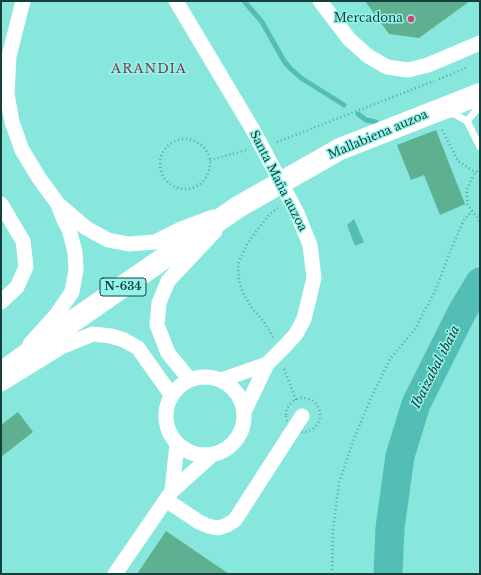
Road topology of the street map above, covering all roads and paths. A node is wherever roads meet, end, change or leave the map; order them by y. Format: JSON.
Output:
{"nodes":[{"id":1,"x":23,"y":1,"type":"edge"},
{"id":2,"x":176,"y":1,"type":"edge"},
{"id":3,"x":320,"y":1,"type":"edge"},
{"id":4,"x":480,"y":43,"type":"edge"},
{"id":5,"x":466,"y":68,"type":"dead end"},
{"id":6,"x":480,"y":94,"type":"edge"},
{"id":7,"x":480,"y":106,"type":"edge"},
{"id":8,"x":435,"y":120,"type":"junction"},
{"id":9,"x":467,"y":121,"type":"junction"},
{"id":10,"x":277,"y":142,"type":"dead end"},
{"id":11,"x":480,"y":146,"type":"edge"},
{"id":12,"x":254,"y":148,"type":"dead end"},
{"id":13,"x":210,"y":160,"type":"junction"},
{"id":14,"x":480,"y":168,"type":"edge"},
{"id":15,"x":476,"y":173,"type":"junction"},
{"id":16,"x":1,"y":204,"type":"edge"},
{"id":17,"x":58,"y":204,"type":"junction"},
{"id":18,"x":282,"y":205,"type":"dead end"},
{"id":19,"x":238,"y":207,"type":"junction"},
{"id":20,"x":472,"y":211,"type":"junction"},
{"id":21,"x":480,"y":222,"type":"edge"},
{"id":22,"x":1,"y":302,"type":"edge"},
{"id":23,"x":274,"y":338,"type":"dead end"},
{"id":24,"x":267,"y":364,"type":"junction"},
{"id":25,"x":287,"y":365,"type":"dead end"},
{"id":26,"x":3,"y":375,"type":"edge"},
{"id":27,"x":190,"y":380,"type":"junction"},
{"id":28,"x":222,"y":380,"type":"junction"},
{"id":29,"x":172,"y":396,"type":"junction"},
{"id":30,"x":296,"y":400,"type":"dead end"},
{"id":31,"x":245,"y":410,"type":"junction"},
{"id":32,"x":302,"y":416,"type":"dead end"},
{"id":33,"x":177,"y":444,"type":"junction"},
{"id":34,"x":212,"y":455,"type":"junction"},
{"id":35,"x":169,"y":496,"type":"junction"},
{"id":36,"x":115,"y":574,"type":"edge"},
{"id":37,"x":332,"y":574,"type":"edge"}],
"edges":[{"from":1,"to":17,"type":"street"},
{"from":2,"to":24,"type":"street","name":"Santa Maña auzoa"},
{"from":3,"to":4,"type":"street"},
{"from":5,"to":10,"type":"path"},
{"from":6,"to":8,"type":"highway","name":"Mallabiena auzoa","number":"N-634"},
{"from":7,"to":9,"type":"lane"},
{"from":8,"to":9,"type":"lane"},
{"from":8,"to":15,"type":"path"},
{"from":8,"to":19,"type":"highway","name":"Mallabiena auzoa","number":"N-634"},
{"from":9,"to":11,"type":"lane"},
{"from":12,"to":13,"type":"path"},
{"from":13,"to":13,"type":"path"},
{"from":14,"to":15,"type":"path"},
{"from":15,"to":20,"type":"path"},
{"from":16,"to":22,"type":"street"},
{"from":17,"to":19,"type":"street"},
{"from":17,"to":26,"type":"street"},
{"from":18,"to":23,"type":"path"},
{"from":19,"to":26,"type":"highway","number":"N-634"},
{"from":19,"to":27,"type":"street"},
{"from":20,"to":21,"type":"path"},
{"from":20,"to":37,"type":"path"},
{"from":24,"to":28,"type":"street","name":"Santa Maña auzoa"},
{"from":24,"to":31,"type":"street"},
{"from":25,"to":30,"type":"path"},
{"from":26,"to":29,"type":"street"},
{"from":27,"to":28,"type":"street"},
{"from":27,"to":29,"type":"street"},
{"from":28,"to":31,"type":"street"},
{"from":29,"to":33,"type":"street"},
{"from":31,"to":34,"type":"street"},
{"from":32,"to":35,"type":"street"},
{"from":33,"to":34,"type":"street"},
{"from":33,"to":35,"type":"street"},
{"from":34,"to":35,"type":"street"},
{"from":35,"to":36,"type":"street"}]}
